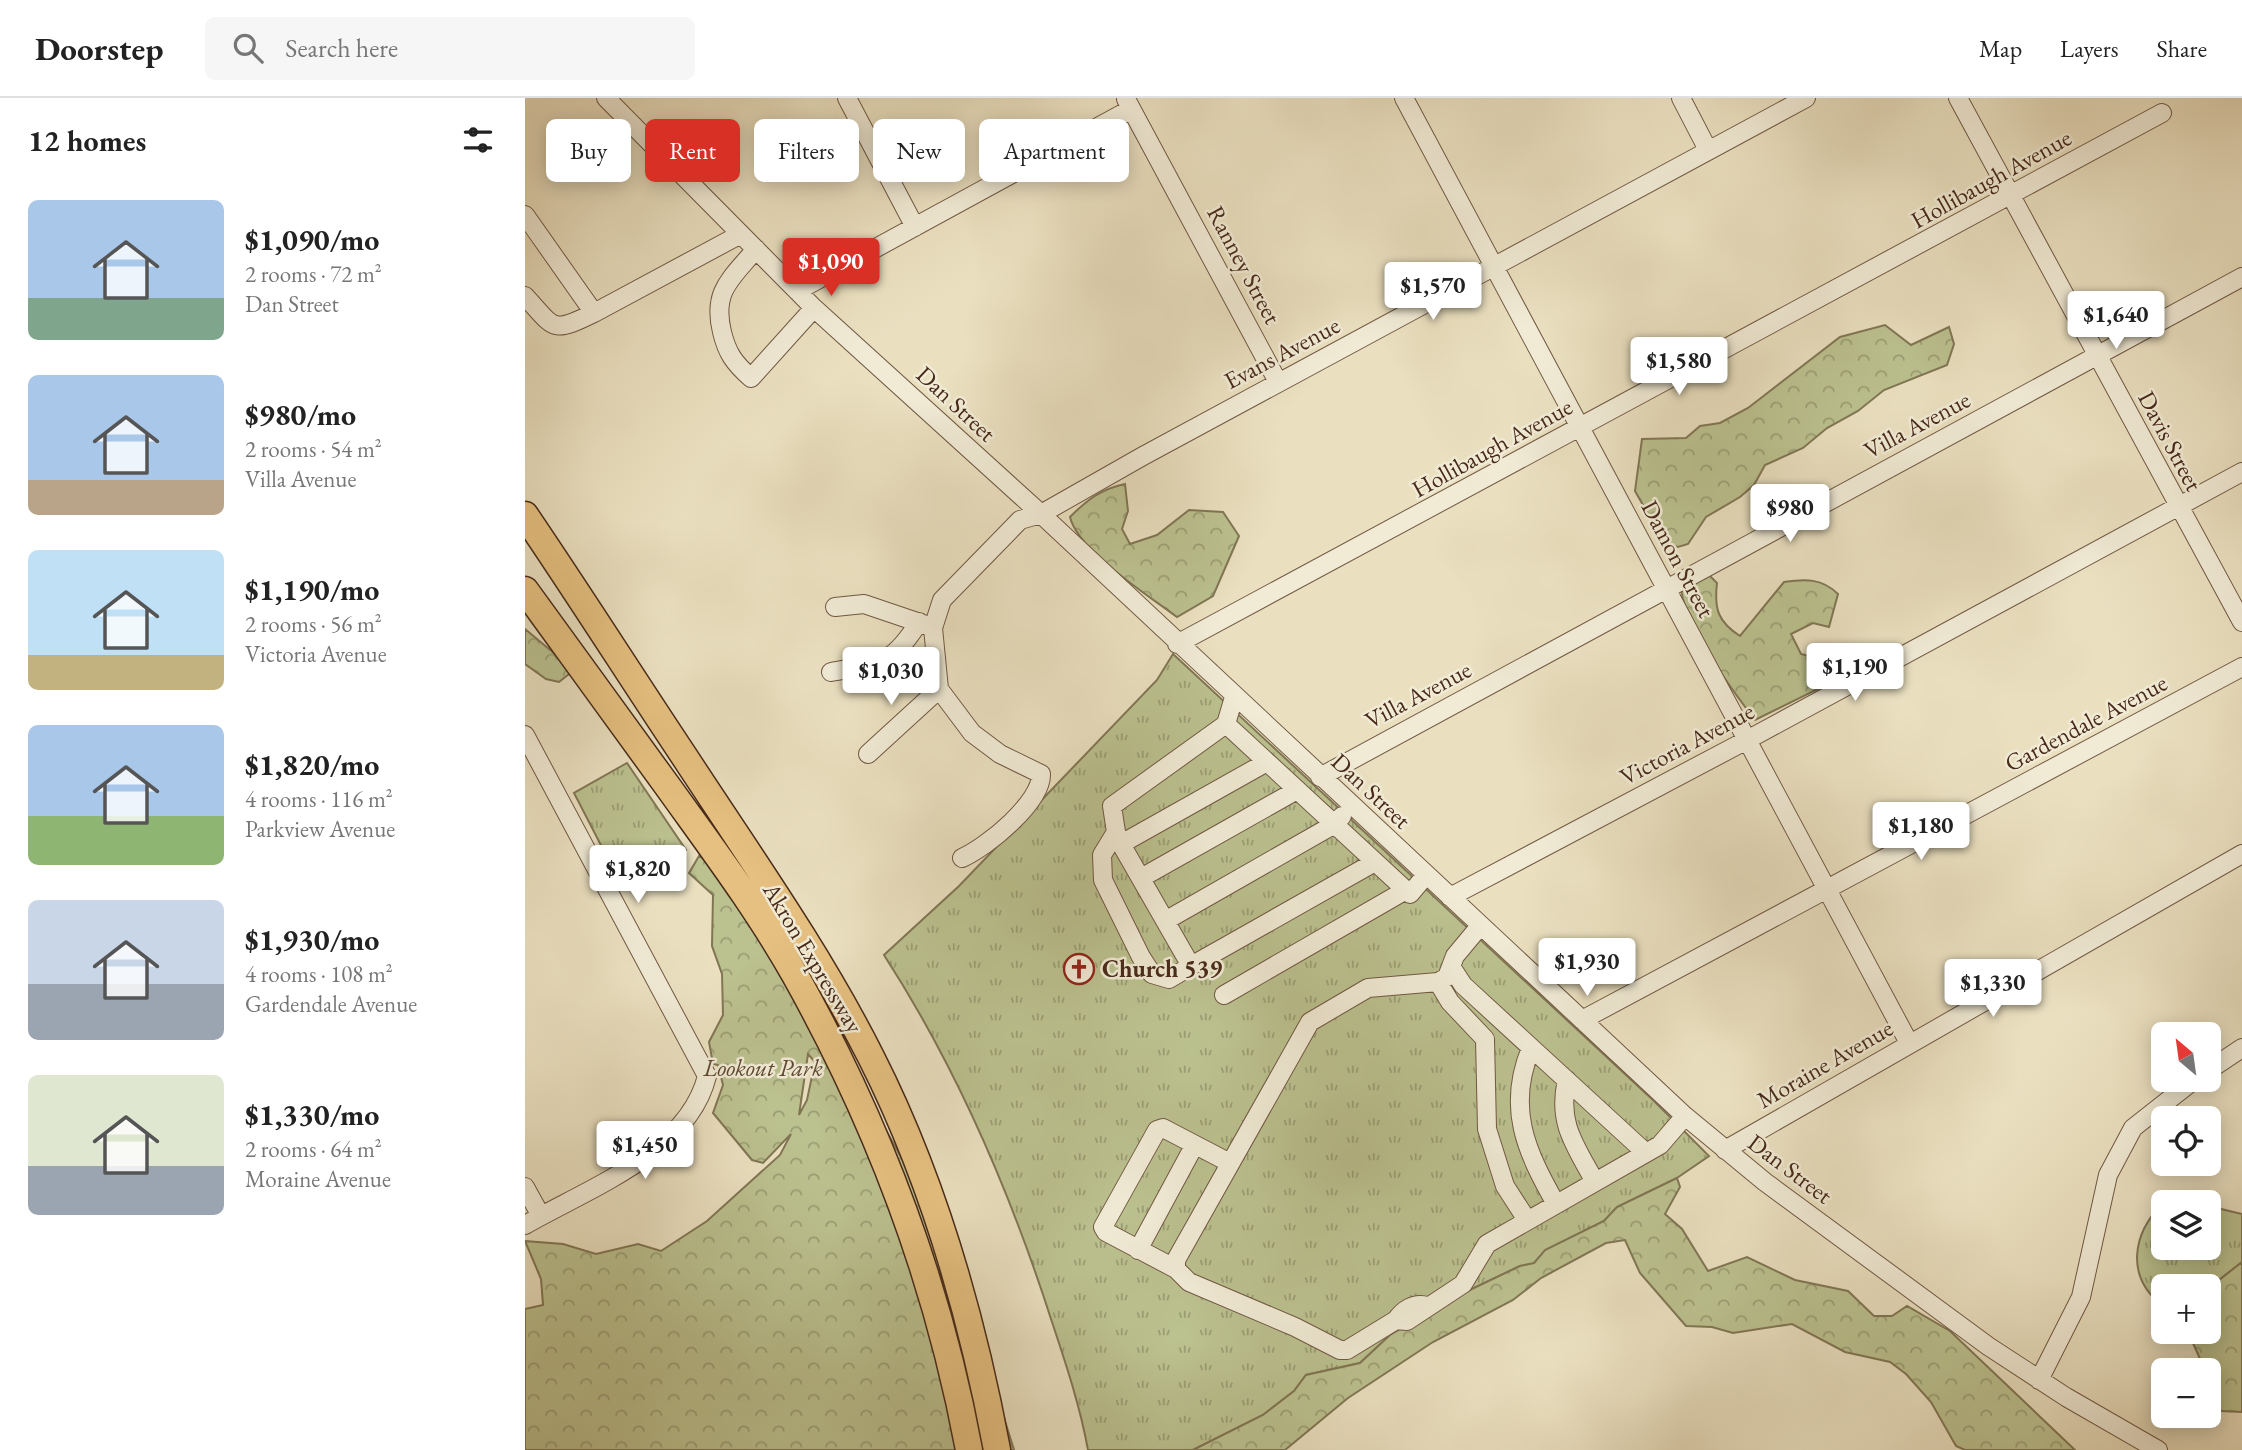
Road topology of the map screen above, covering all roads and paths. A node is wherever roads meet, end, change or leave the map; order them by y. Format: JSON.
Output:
{"nodes":[{"id":1,"x":607,"y":98,"type":"edge"},
{"id":2,"x":847,"y":98,"type":"edge"},
{"id":3,"x":1404,"y":98,"type":"edge"},
{"id":4,"x":1681,"y":98,"type":"edge"},
{"id":5,"x":1806,"y":98,"type":"edge"},
{"id":6,"x":1958,"y":98,"type":"edge"},
{"id":7,"x":1128,"y":103,"type":"edge"},
{"id":8,"x":2162,"y":113,"type":"dead end"},
{"id":9,"x":1708,"y":150,"type":"junction"},
{"id":10,"x":2010,"y":195,"type":"junction"},
{"id":11,"x":525,"y":215,"type":"edge"},
{"id":12,"x":915,"y":227,"type":"junction"},
{"id":13,"x":741,"y":234,"type":"junction"},
{"id":14,"x":756,"y":249,"type":"junction"},
{"id":15,"x":1493,"y":266,"type":"junction"},
{"id":16,"x":2242,"y":277,"type":"edge"},
{"id":17,"x":797,"y":291,"type":"junction"},
{"id":18,"x":525,"y":296,"type":"edge"},
{"id":19,"x":814,"y":308,"type":"junction"},
{"id":20,"x":594,"y":313,"type":"junction"},
{"id":21,"x":2097,"y":356,"type":"junction"},
{"id":22,"x":1278,"y":382,"type":"junction"},
{"id":23,"x":1580,"y":427,"type":"junction"},
{"id":24,"x":2242,"y":472,"type":"edge"},
{"id":25,"x":2177,"y":506,"type":"junction"},
{"id":26,"x":1041,"y":514,"type":"junction"},
{"id":27,"x":525,"y":515,"type":"edge"},
{"id":28,"x":1666,"y":586,"type":"junction"},
{"id":29,"x":525,"y":590,"type":"edge"},
{"id":30,"x":835,"y":607,"type":"dead end"},
{"id":31,"x":2242,"y":622,"type":"edge"},
{"id":32,"x":926,"y":625,"type":"junction"},
{"id":33,"x":1177,"y":644,"type":"junction"},
{"id":34,"x":2242,"y":667,"type":"edge"},
{"id":35,"x":831,"y":672,"type":"dead end"},
{"id":36,"x":939,"y":689,"type":"junction"},
{"id":37,"x":1234,"y":697,"type":"junction"},
{"id":38,"x":1226,"y":724,"type":"junction"},
{"id":39,"x":525,"y":735,"type":"edge"},
{"id":40,"x":1747,"y":740,"type":"junction"},
{"id":41,"x":869,"y":754,"type":"dead end"},
{"id":42,"x":1267,"y":762,"type":"junction"},
{"id":43,"x":1320,"y":777,"type":"junction"},
{"id":44,"x":1297,"y":790,"type":"junction"},
{"id":45,"x":1351,"y":805,"type":"junction"},
{"id":46,"x":1335,"y":824,"type":"junction"},
{"id":47,"x":1119,"y":838,"type":"junction"},
{"id":48,"x":2242,"y":854,"type":"edge"},
{"id":49,"x":962,"y":858,"type":"dead end"},
{"id":50,"x":1375,"y":862,"type":"junction"},
{"id":51,"x":1426,"y":875,"type":"junction"},
{"id":52,"x":1141,"y":878,"type":"junction"},
{"id":53,"x":1406,"y":890,"type":"junction"},
{"id":54,"x":1828,"y":891,"type":"junction"},
{"id":55,"x":1450,"y":897,"type":"junction"},
{"id":56,"x":1165,"y":921,"type":"junction"},
{"id":57,"x":1480,"y":926,"type":"junction"},
{"id":58,"x":1191,"y":967,"type":"junction"},
{"id":59,"x":1452,"y":968,"type":"junction"},
{"id":60,"x":1439,"y":982,"type":"junction"},
{"id":61,"x":1224,"y":995,"type":"dead end"},
{"id":62,"x":1582,"y":1020,"type":"junction"},
{"id":63,"x":1909,"y":1043,"type":"junction"},
{"id":64,"x":1531,"y":1048,"type":"junction"},
{"id":65,"x":2242,"y":1048,"type":"edge"},
{"id":66,"x":2221,"y":1062,"type":"edge"},
{"id":67,"x":1567,"y":1080,"type":"junction"},
{"id":68,"x":2179,"y":1092,"type":"edge"},
{"id":69,"x":1685,"y":1116,"type":"junction"},
{"id":70,"x":1194,"y":1146,"type":"junction"},
{"id":71,"x":1725,"y":1150,"type":"junction"},
{"id":72,"x":1646,"y":1153,"type":"junction"},
{"id":73,"x":1230,"y":1163,"type":"junction"},
{"id":74,"x":1595,"y":1182,"type":"junction"},
{"id":75,"x":525,"y":1187,"type":"edge"},
{"id":76,"x":1556,"y":1204,"type":"junction"},
{"id":77,"x":533,"y":1220,"type":"edge"},
{"id":78,"x":1527,"y":1220,"type":"junction"},
{"id":79,"x":1138,"y":1250,"type":"junction"},
{"id":80,"x":1175,"y":1269,"type":"junction"},
{"id":81,"x":2039,"y":1380,"type":"junction"},
{"id":82,"x":969,"y":1450,"type":"edge"},
{"id":83,"x":996,"y":1450,"type":"edge"},
{"id":84,"x":2158,"y":1450,"type":"edge"}],
"edges":[{"from":1,"to":13,"type":"street","name":"Dan Street"},
{"from":2,"to":12,"type":"street"},
{"from":3,"to":15,"type":"street","name":"Damon Street"},
{"from":4,"to":9,"type":"street"},
{"from":5,"to":9,"type":"street","name":"Evans Avenue"},
{"from":6,"to":10,"type":"street","name":"Davis Street"},
{"from":7,"to":12,"type":"street"},
{"from":7,"to":22,"type":"street","name":"Ranney Street"},
{"from":8,"to":10,"type":"street","name":"Hollibaugh Avenue"},
{"from":9,"to":15,"type":"street","name":"Evans Avenue"},
{"from":10,"to":21,"type":"street","name":"Davis Street"},
{"from":10,"to":23,"type":"street","name":"Hollibaugh Avenue"},
{"from":11,"to":20,"type":"street"},
{"from":12,"to":17,"type":"street"},
{"from":13,"to":14,"type":"street","name":"Dan Street"},
{"from":13,"to":20,"type":"street"},
{"from":14,"to":17,"type":"street","name":"Dan Street"},
{"from":14,"to":19,"type":"street"},
{"from":15,"to":22,"type":"street","name":"Evans Avenue"},
{"from":15,"to":23,"type":"street","name":"Damon Street"},
{"from":16,"to":21,"type":"street","name":"Villa Avenue"},
{"from":17,"to":19,"type":"street","name":"Dan Street"},
{"from":18,"to":20,"type":"street"},
{"from":19,"to":26,"type":"street","name":"Dan Street"},
{"from":21,"to":25,"type":"street","name":"Davis Street"},
{"from":21,"to":28,"type":"street","name":"Villa Avenue"},
{"from":22,"to":26,"type":"street","name":"Evans Avenue"},
{"from":23,"to":28,"type":"street","name":"Damon Street"},
{"from":23,"to":33,"type":"street","name":"Hollibaugh Avenue"},
{"from":24,"to":25,"type":"street","name":"Victoria Avenue"},
{"from":25,"to":31,"type":"street","name":"Davis Street"},
{"from":25,"to":40,"type":"street","name":"Victoria Avenue"},
{"from":26,"to":32,"type":"street","name":"Evans Avenue"},
{"from":26,"to":33,"type":"street","name":"Dan Street"},
{"from":27,"to":83,"type":"highway","name":"Akron Expressway"},
{"from":28,"to":40,"type":"street","name":"Damon Street"},
{"from":28,"to":43,"type":"street","name":"Villa Avenue"},
{"from":29,"to":82,"type":"highway","name":"Akron Expressway"},
{"from":30,"to":32,"type":"street"},
{"from":32,"to":35,"type":"street","name":"Evans Avenue"},
{"from":32,"to":36,"type":"street"},
{"from":33,"to":37,"type":"street","name":"Dan Street"},
{"from":34,"to":54,"type":"street","name":"Gardendale Avenue"},
{"from":36,"to":41,"type":"street"},
{"from":36,"to":49,"type":"street"},
{"from":37,"to":38,"type":"street"},
{"from":37,"to":43,"type":"street","name":"Dan Street"},
{"from":38,"to":42,"type":"street"},
{"from":38,"to":47,"type":"street"},
{"from":39,"to":77,"type":"street"},
{"from":40,"to":54,"type":"street","name":"Damon Street"},
{"from":40,"to":55,"type":"street","name":"Victoria Avenue"},
{"from":42,"to":44,"type":"street"},
{"from":42,"to":47,"type":"street"},
{"from":43,"to":45,"type":"street","name":"Dan Street"},
{"from":44,"to":46,"type":"street"},
{"from":44,"to":52,"type":"street"},
{"from":45,"to":46,"type":"street"},
{"from":45,"to":51,"type":"street","name":"Dan Street"},
{"from":46,"to":50,"type":"street"},
{"from":46,"to":56,"type":"street"},
{"from":47,"to":52,"type":"street"},
{"from":47,"to":58,"type":"street"},
{"from":48,"to":63,"type":"street","name":"Moraine Avenue"},
{"from":50,"to":53,"type":"street"},
{"from":50,"to":58,"type":"street"},
{"from":51,"to":53,"type":"street"},
{"from":51,"to":55,"type":"street","name":"Dan Street"},
{"from":52,"to":56,"type":"street"},
{"from":53,"to":61,"type":"street"},
{"from":54,"to":62,"type":"street","name":"Gardendale Avenue"},
{"from":54,"to":63,"type":"street","name":"Damon Street"},
{"from":55,"to":57,"type":"street","name":"Dan Street"},
{"from":56,"to":58,"type":"street"},
{"from":57,"to":59,"type":"street"},
{"from":57,"to":62,"type":"street","name":"Dan Street"},
{"from":59,"to":60,"type":"street"},
{"from":59,"to":64,"type":"street"},
{"from":60,"to":73,"type":"street"},
{"from":60,"to":78,"type":"street"},
{"from":62,"to":69,"type":"street","name":"Dan Street"},
{"from":63,"to":71,"type":"street","name":"Moraine Avenue"},
{"from":64,"to":67,"type":"street"},
{"from":64,"to":76,"type":"street"},
{"from":65,"to":66,"type":"street"},
{"from":67,"to":72,"type":"street"},
{"from":67,"to":74,"type":"street"},
{"from":68,"to":81,"type":"street"},
{"from":69,"to":71,"type":"street","name":"Dan Street"},
{"from":69,"to":72,"type":"street"},
{"from":70,"to":73,"type":"street"},
{"from":70,"to":79,"type":"street"},
{"from":70,"to":79,"type":"street"},
{"from":71,"to":81,"type":"street","name":"Dan Street"},
{"from":72,"to":74,"type":"street"},
{"from":73,"to":80,"type":"street"},
{"from":74,"to":76,"type":"street"},
{"from":75,"to":77,"type":"street"},
{"from":76,"to":78,"type":"street"},
{"from":78,"to":80,"type":"street"},
{"from":79,"to":80,"type":"street"},
{"from":81,"to":84,"type":"street","name":"Dan Street"}]}
